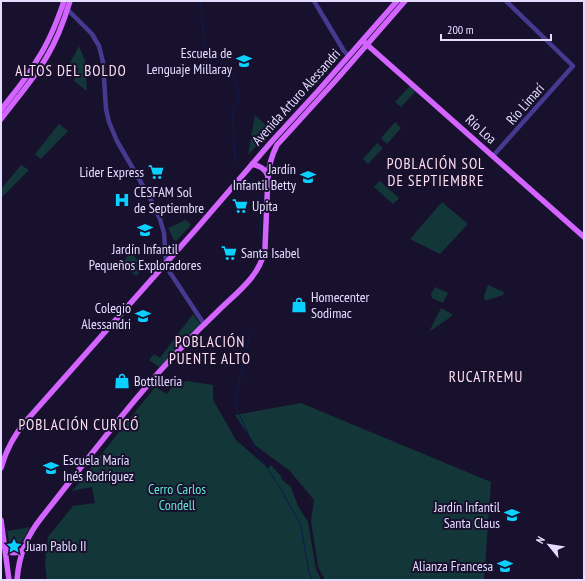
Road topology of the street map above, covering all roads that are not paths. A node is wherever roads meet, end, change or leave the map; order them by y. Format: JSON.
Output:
{"nodes":[{"id":1,"x":70,"y":1,"type":"edge"},
{"id":2,"x":314,"y":1,"type":"edge"},
{"id":3,"x":397,"y":1,"type":"edge"},
{"id":4,"x":405,"y":1,"type":"edge"},
{"id":5,"x":506,"y":1,"type":"edge"},
{"id":6,"x":63,"y":3,"type":"edge"},
{"id":7,"x":68,"y":10,"type":"junction"},
{"id":8,"x":365,"y":42,"type":"junction"},
{"id":9,"x":349,"y":56,"type":"junction"},
{"id":10,"x":1,"y":110,"type":"edge"},
{"id":11,"x":1,"y":119,"type":"edge"},
{"id":12,"x":279,"y":133,"type":"junction"},
{"id":13,"x":277,"y":144,"type":"junction"},
{"id":14,"x":493,"y":156,"type":"junction"},
{"id":15,"x":252,"y":164,"type":"junction"},
{"id":16,"x":268,"y":176,"type":"junction"},
{"id":17,"x":584,"y":236,"type":"edge"},
{"id":18,"x":166,"y":262,"type":"junction"},
{"id":19,"x":204,"y":324,"type":"junction"},
{"id":20,"x":1,"y":468,"type":"edge"},
{"id":21,"x":1,"y":520,"type":"edge"},
{"id":22,"x":5,"y":548,"type":"junction"},
{"id":23,"x":23,"y":550,"type":"junction"},
{"id":24,"x":9,"y":580,"type":"edge"},
{"id":25,"x":17,"y":580,"type":"edge"}],
"edges":[{"from":1,"to":7,"type":"main road"},
{"from":2,"to":9,"type":"street"},
{"from":3,"to":8,"type":"main road","name":"Avenida Arturo Alessandri"},
{"from":4,"to":8,"type":"main road","name":"Avenida Arturo Alessandri"},
{"from":5,"to":14,"type":"street","name":"Río Limarí"},
{"from":6,"to":7,"type":"street"},
{"from":6,"to":10,"type":"main road"},
{"from":7,"to":11,"type":"main road"},
{"from":7,"to":18,"type":"street"},
{"from":8,"to":9,"type":"main road","name":"Avenida Arturo Alessandri"},
{"from":8,"to":13,"type":"main road","name":"Avenida Arturo Alessandri"},
{"from":8,"to":14,"type":"main road","name":"Río Loa"},
{"from":9,"to":12,"type":"main road","name":"Avenida Arturo Alessandri"},
{"from":12,"to":13,"type":"main road"},
{"from":12,"to":15,"type":"main road","name":"Avenida Arturo Alessandri"},
{"from":13,"to":16,"type":"main road"},
{"from":14,"to":17,"type":"main road","name":"Río Loa"},
{"from":15,"to":16,"type":"main road"},
{"from":15,"to":18,"type":"main road","name":"Avenida Arturo Alessandri"},
{"from":16,"to":19,"type":"main road"},
{"from":18,"to":19,"type":"street"},
{"from":18,"to":20,"type":"main road","name":"Avenida Arturo Alessandri"},
{"from":19,"to":23,"type":"main road"},
{"from":21,"to":22,"type":"main road"},
{"from":22,"to":23,"type":"main road"},
{"from":22,"to":24,"type":"main road"},
{"from":23,"to":25,"type":"main road"}]}
